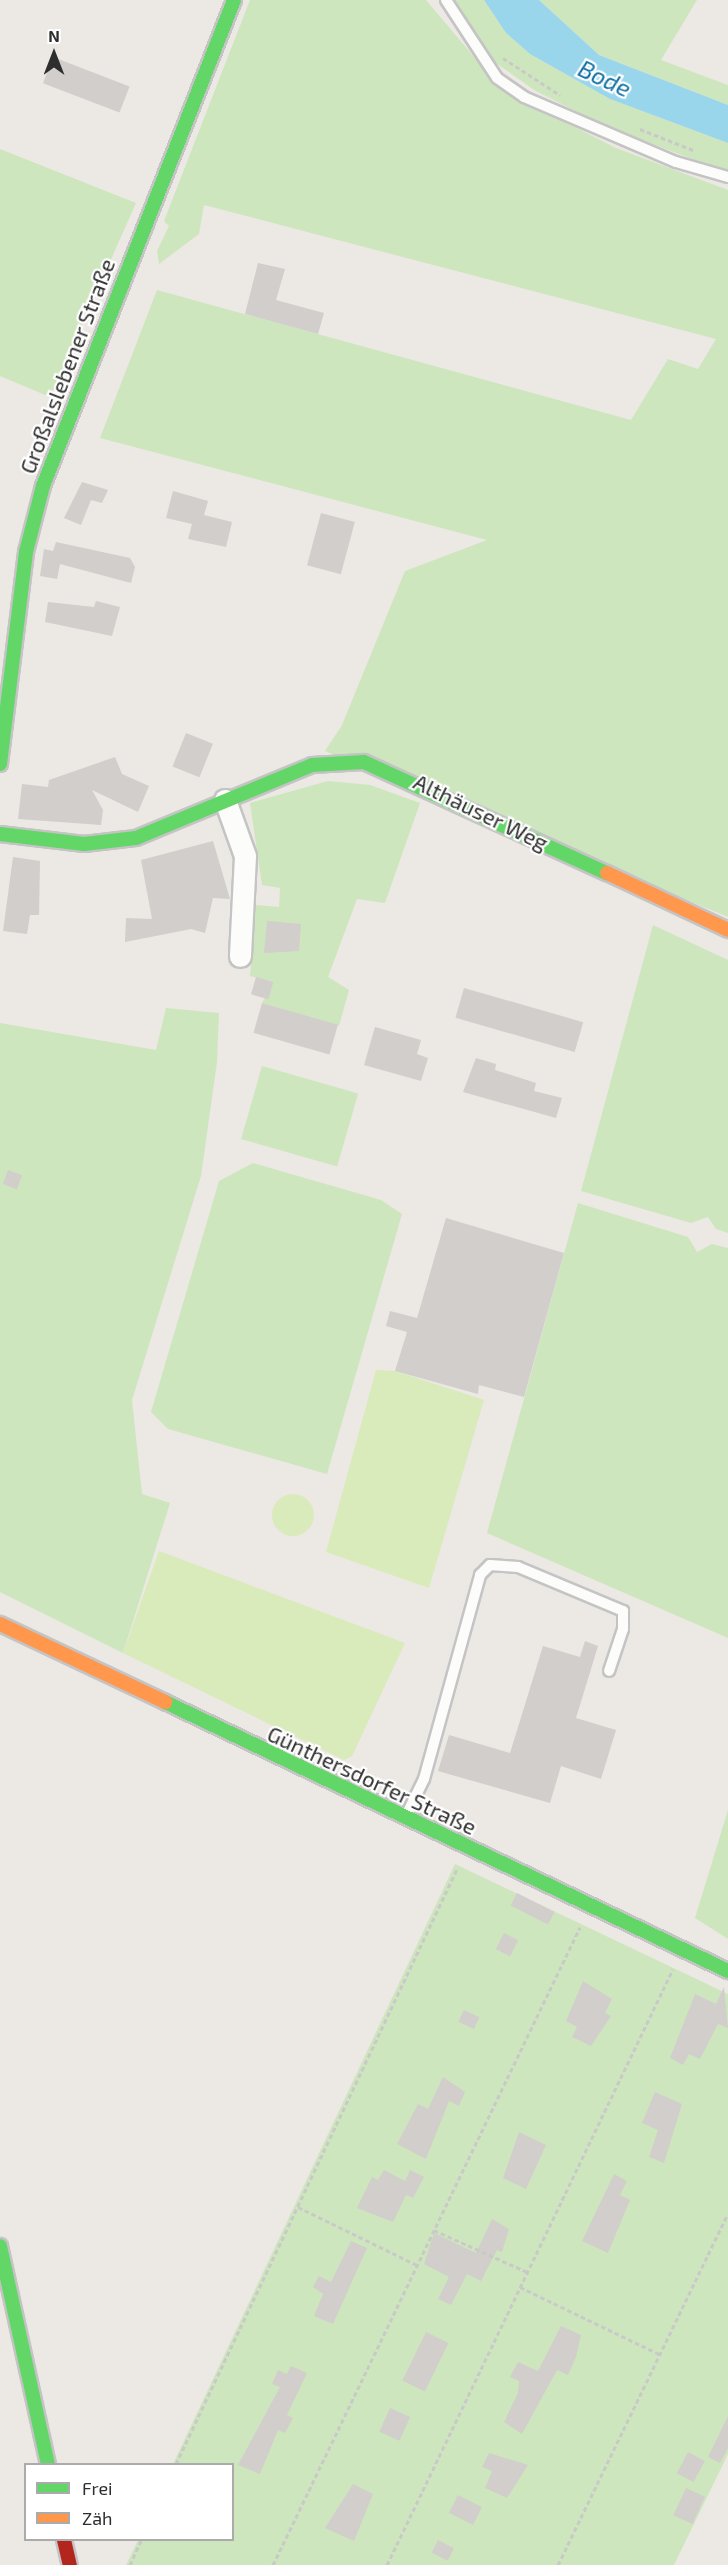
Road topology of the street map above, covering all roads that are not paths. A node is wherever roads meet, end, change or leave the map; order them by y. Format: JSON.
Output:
{"nodes":[{"id":1,"x":234,"y":0,"type":"edge"},
{"id":2,"x":446,"y":0,"type":"edge"},
{"id":3,"x":728,"y":177,"type":"edge"},
{"id":4,"x":26,"y":552,"type":"junction"},
{"id":5,"x":10,"y":555,"type":"dead end"},
{"id":6,"x":0,"y":764,"type":"edge"},
{"id":7,"x":225,"y":800,"type":"junction"},
{"id":8,"x":0,"y":834,"type":"edge"},
{"id":9,"x":728,"y":930,"type":"edge"},
{"id":10,"x":240,"y":956,"type":"dead end"},
{"id":11,"x":0,"y":1624,"type":"edge"},
{"id":12,"x":609,"y":1671,"type":"dead end"},
{"id":13,"x":405,"y":1819,"type":"junction"},
{"id":14,"x":728,"y":1971,"type":"edge"},
{"id":15,"x":0,"y":2246,"type":"edge"},
{"id":16,"x":48,"y":2463,"type":"edge"},
{"id":17,"x":64,"y":2541,"type":"edge"},
{"id":18,"x":70,"y":2565,"type":"edge"}],
"edges":[{"from":1,"to":4,"type":"street","name":"Großalslebener Straße"},
{"from":2,"to":3,"type":"lane"},
{"from":4,"to":5,"type":"street"},
{"from":4,"to":6,"type":"street","name":"Großalslebener Straße"},
{"from":7,"to":8,"type":"street","name":"Althäuser Weg"},
{"from":7,"to":9,"type":"street","name":"Althäuser Weg"},
{"from":7,"to":10,"type":"street"},
{"from":11,"to":13,"type":"street","name":"Günthersdorfer Straße"},
{"from":12,"to":13,"type":"lane"},
{"from":13,"to":14,"type":"street","name":"Günthersdorfer Straße"},
{"from":15,"to":16,"type":"street"},
{"from":17,"to":18,"type":"street"}]}
